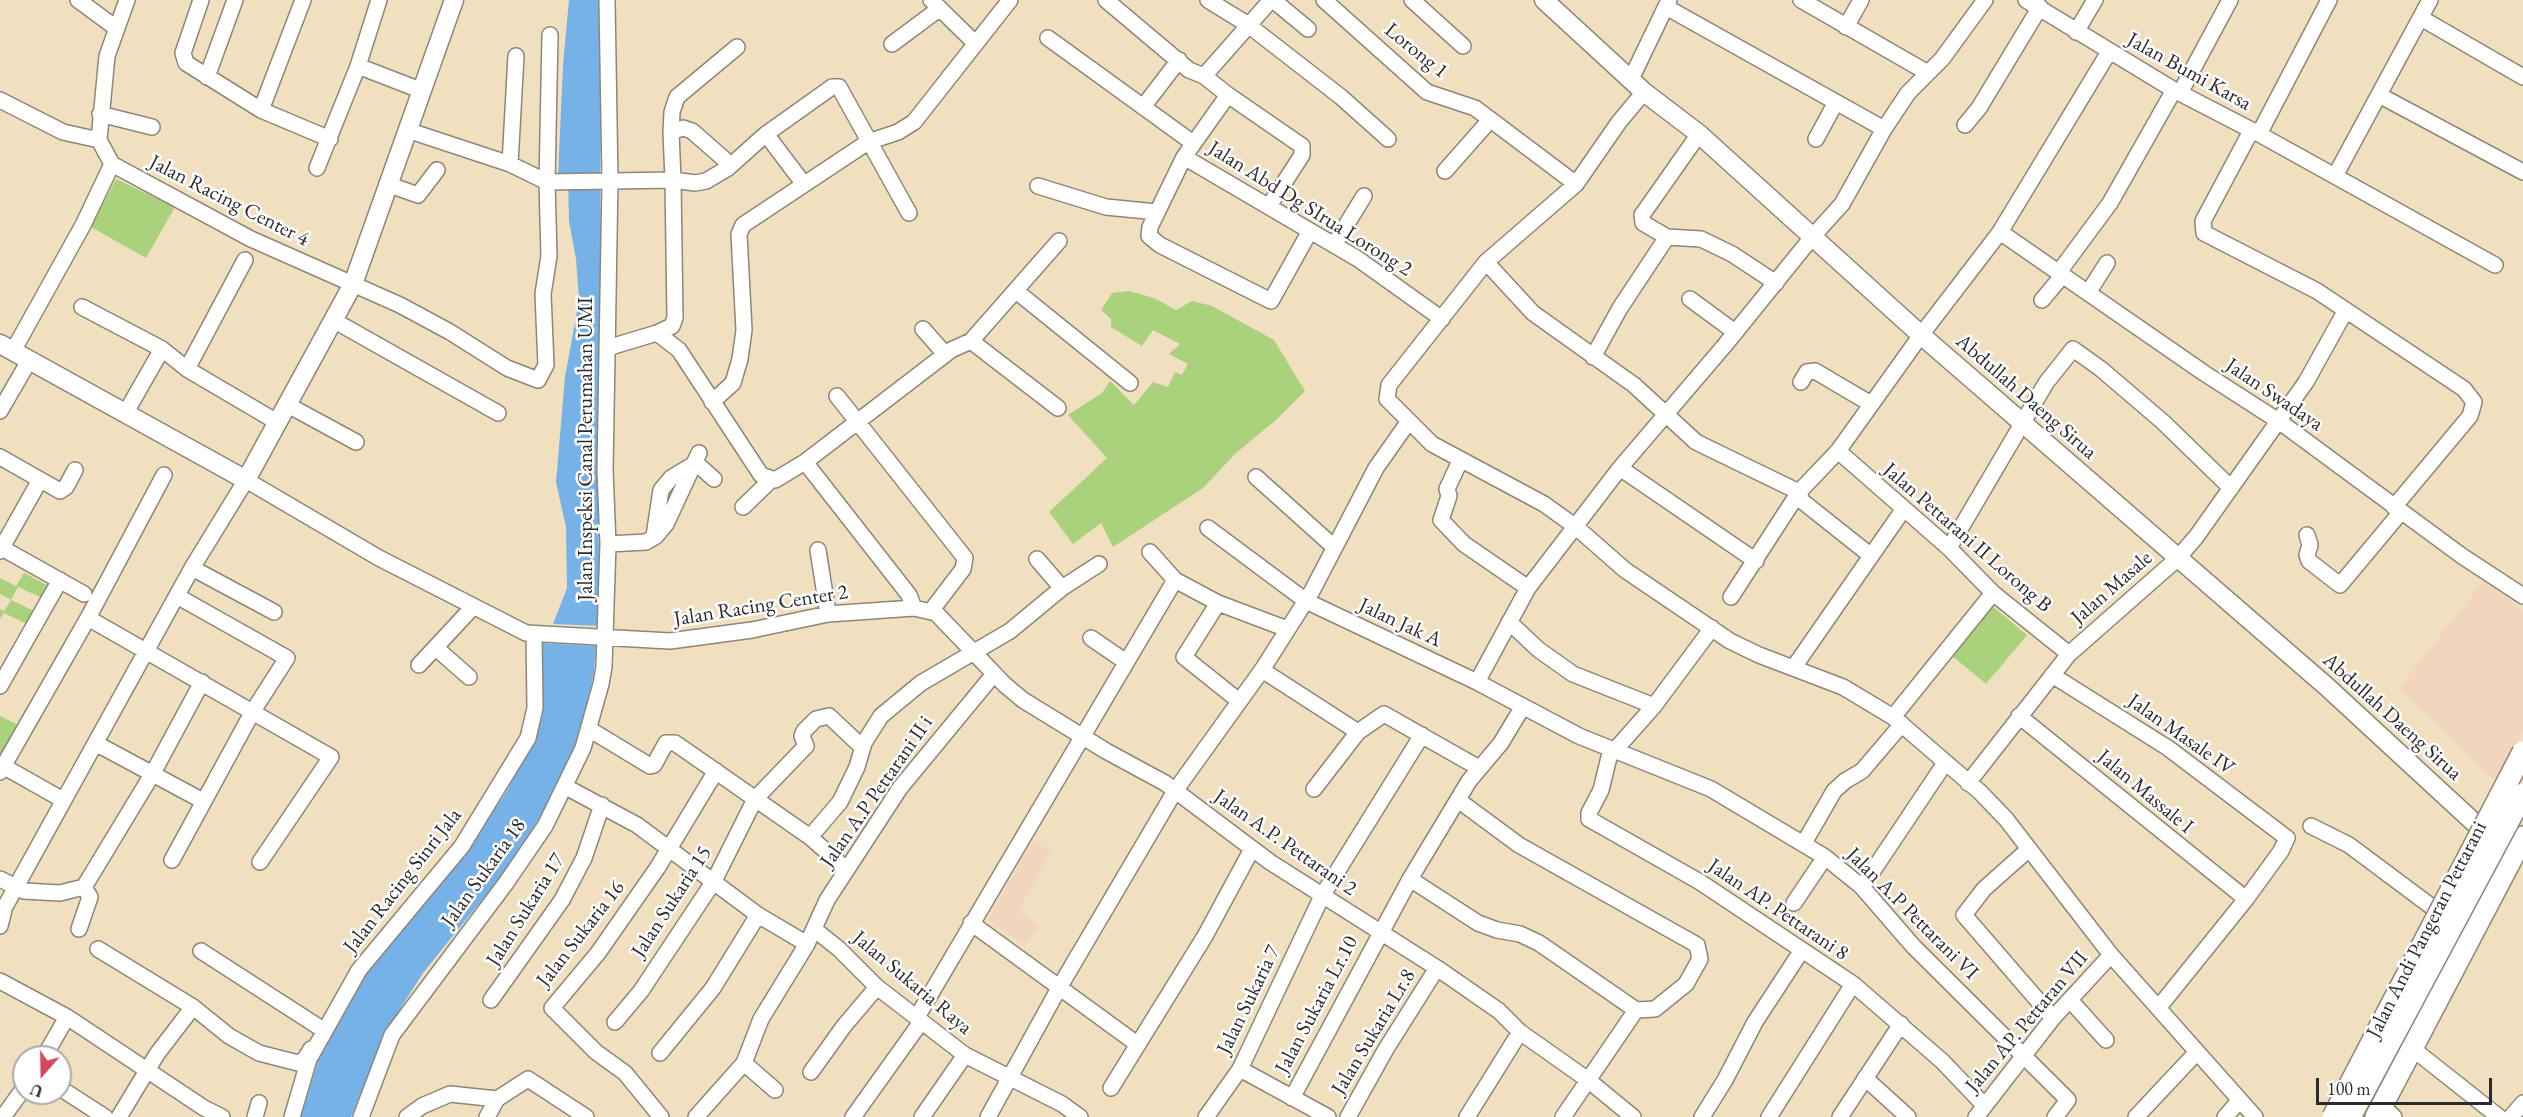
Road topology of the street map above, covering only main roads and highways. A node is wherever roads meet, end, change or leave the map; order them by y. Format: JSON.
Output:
{"nodes":[{"id":1,"x":454,"y":0,"type":"edge"},
{"id":2,"x":1544,"y":0,"type":"edge"},
{"id":3,"x":6,"y":347,"type":"edge"},
{"id":4,"x":2523,"y":743,"type":"edge"},
{"id":5,"x":2523,"y":752,"type":"edge"},
{"id":6,"x":2523,"y":762,"type":"edge"},
{"id":7,"x":2523,"y":794,"type":"edge"},
{"id":8,"x":2523,"y":814,"type":"edge"},
{"id":9,"x":2480,"y":828,"type":"junction"},
{"id":10,"x":2523,"y":837,"type":"edge"},
{"id":11,"x":2517,"y":865,"type":"edge"},
{"id":12,"x":2420,"y":954,"type":"junction"},
{"id":13,"x":2451,"y":976,"type":"junction"},
{"id":14,"x":2384,"y":1033,"type":"junction"},
{"id":15,"x":2413,"y":1049,"type":"junction"},
{"id":16,"x":2384,"y":1113,"type":"edge"},
{"id":17,"x":2333,"y":1117,"type":"edge"},
{"id":18,"x":2340,"y":1117,"type":"edge"},
{"id":19,"x":2350,"y":1117,"type":"edge"},
{"id":20,"x":2362,"y":1117,"type":"edge"}],
"edges":[{"from":1,"to":3,"type":"main road"},
{"from":2,"to":9,"type":"main road","name":"Abdullah Daeng Sirua"},
{"from":4,"to":9,"type":"main road","name":"Jalan Andi Pangeran Pettarani"},
{"from":5,"to":17,"type":"highway","bridge":true},
{"from":6,"to":12,"type":"highway","name":"Jalan Andi Pangeran Pettarani"},
{"from":7,"to":19,"type":"highway","bridge":true},
{"from":8,"to":20,"type":"highway"},
{"from":9,"to":12,"type":"main road","name":"Jalan Andi Pangeran Pettarani"},
{"from":10,"to":11,"type":"highway","name":"Jalan Andi Pangeran Pettarani"},
{"from":11,"to":13,"type":"highway","name":"Jalan Andi Pangeran Pettarani"},
{"from":12,"to":13,"type":"highway"},
{"from":12,"to":14,"type":"highway","name":"Jalan Andi Pangeran Pettarani"},
{"from":12,"to":17,"type":"main road","name":"Jalan Andi Pangeran Pettarani"},
{"from":13,"to":15,"type":"highway","name":"Jalan Andi Pangeran Pettarani"},
{"from":14,"to":15,"type":"highway"},
{"from":14,"to":18,"type":"highway","name":"Jalan Andi Pangeran Pettarani"},
{"from":15,"to":16,"type":"highway","name":"Jalan Andi Pangeran Pettarani"}]}
